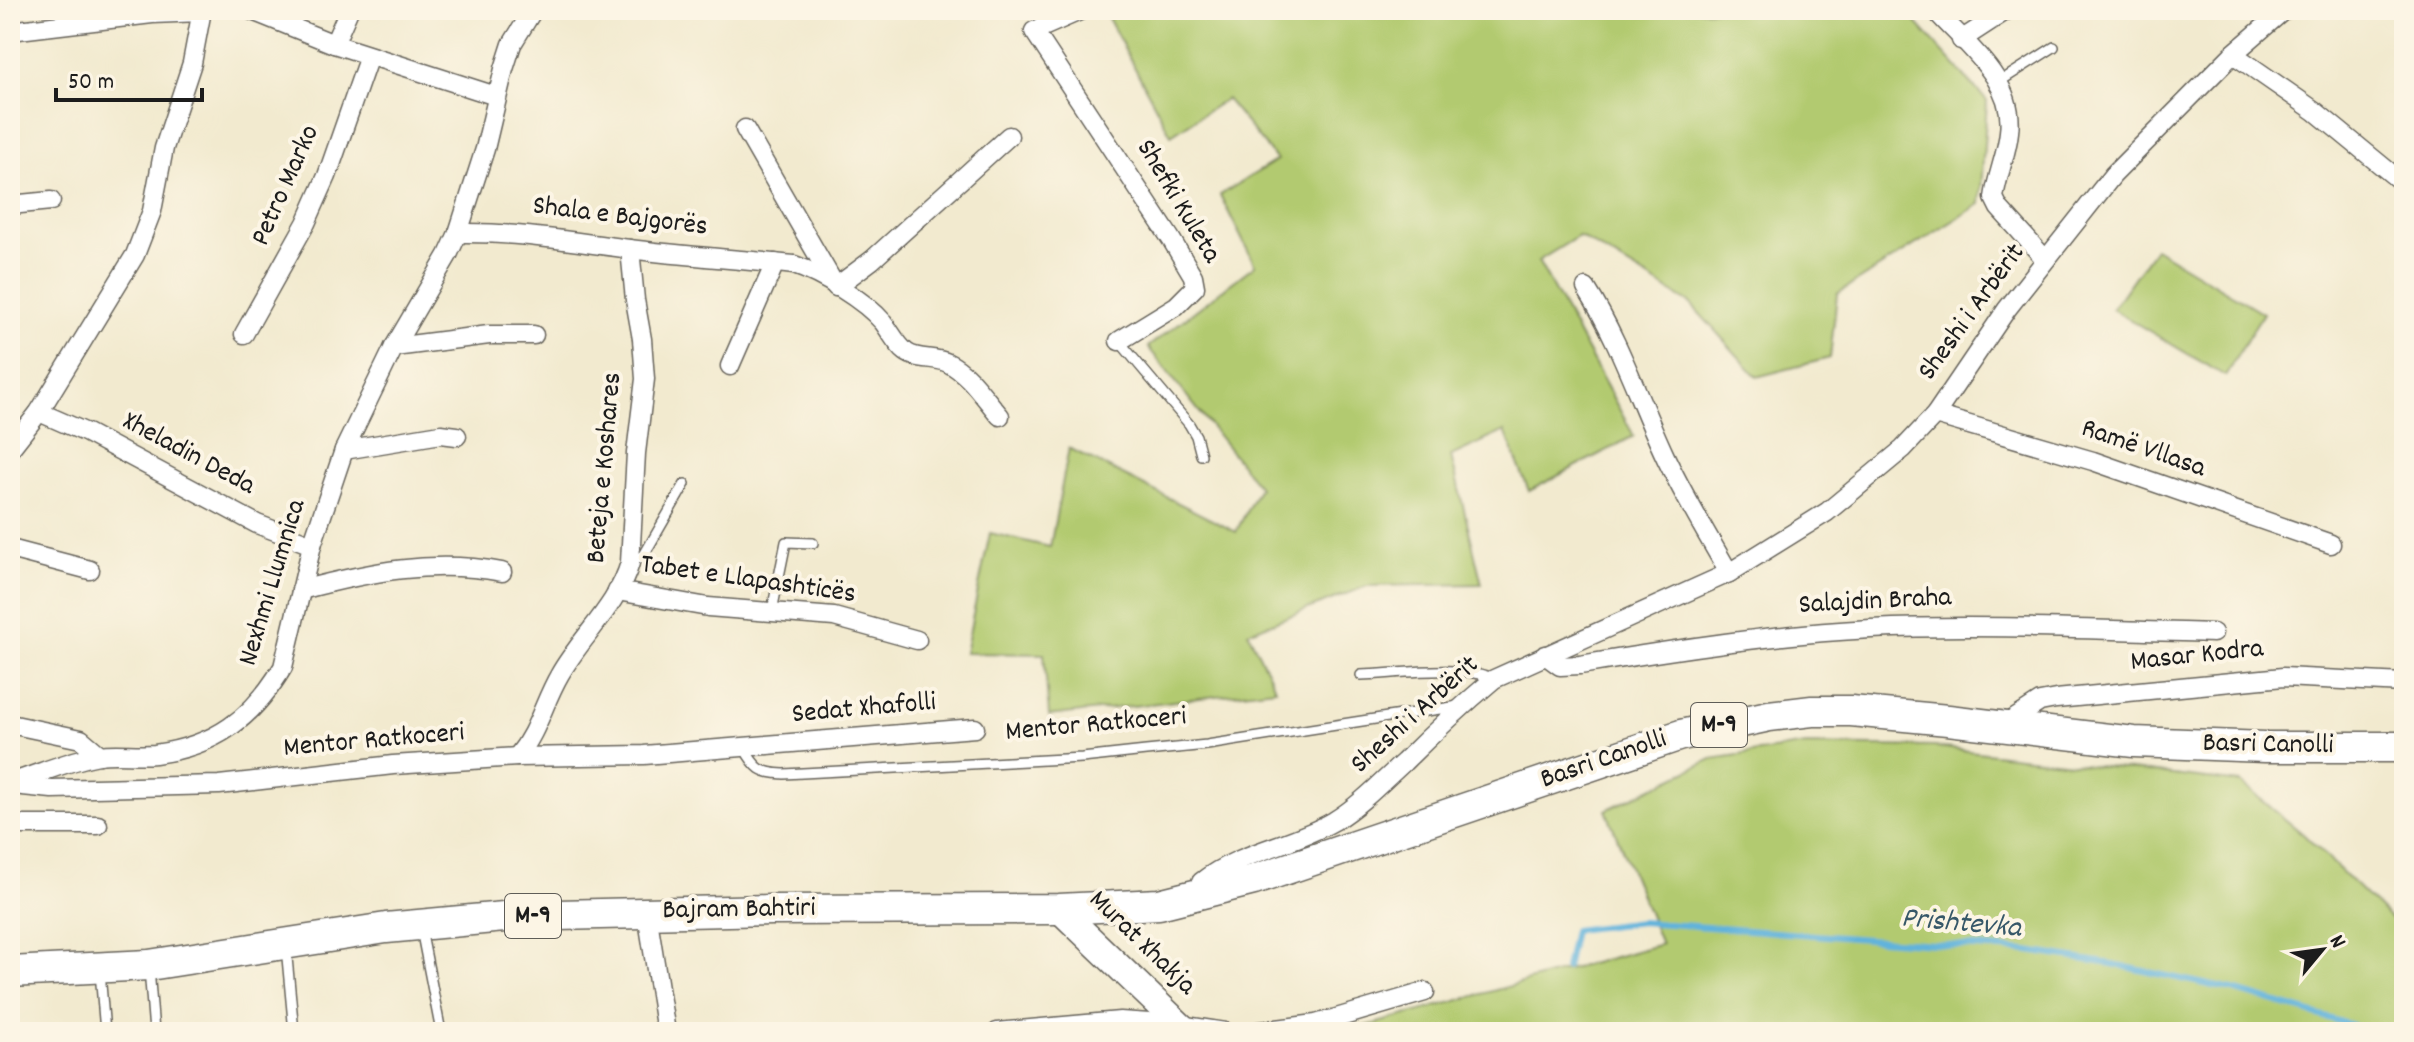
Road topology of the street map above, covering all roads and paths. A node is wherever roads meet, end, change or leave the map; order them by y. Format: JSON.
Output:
{"nodes":[{"id":1,"x":250,"y":10,"type":"edge"},
{"id":2,"x":349,"y":10,"type":"edge"},
{"id":3,"x":533,"y":10,"type":"edge"},
{"id":4,"x":1082,"y":10,"type":"edge"},
{"id":5,"x":1935,"y":10,"type":"edge"},
{"id":6,"x":2007,"y":10,"type":"edge"},
{"id":7,"x":2284,"y":10,"type":"edge"},
{"id":8,"x":202,"y":11,"type":"edge"},
{"id":9,"x":10,"y":31,"type":"edge"},
{"id":10,"x":1961,"y":40,"type":"junction"},
{"id":11,"x":334,"y":44,"type":"junction"},
{"id":12,"x":2054,"y":47,"type":"dead end"},
{"id":13,"x":2233,"y":54,"type":"junction"},
{"id":14,"x":369,"y":56,"type":"junction"},
{"id":15,"x":1999,"y":82,"type":"junction"},
{"id":16,"x":496,"y":96,"type":"junction"},
{"id":17,"x":745,"y":129,"type":"dead end"},
{"id":18,"x":1009,"y":136,"type":"dead end"},
{"id":19,"x":2404,"y":184,"type":"edge"},
{"id":20,"x":51,"y":201,"type":"dead end"},
{"id":21,"x":10,"y":205,"type":"edge"},
{"id":22,"x":458,"y":233,"type":"junction"},
{"id":23,"x":630,"y":249,"type":"junction"},
{"id":24,"x":2045,"y":259,"type":"junction"},
{"id":25,"x":775,"y":263,"type":"junction"},
{"id":26,"x":836,"y":287,"type":"junction"},
{"id":27,"x":1586,"y":288,"type":"dead end"},
{"id":28,"x":244,"y":334,"type":"dead end"},
{"id":29,"x":534,"y":335,"type":"dead end"},
{"id":30,"x":1119,"y":341,"type":"joint"},
{"id":31,"x":394,"y":347,"type":"junction"},
{"id":32,"x":730,"y":366,"type":"dead end"},
{"id":33,"x":39,"y":412,"type":"junction"},
{"id":34,"x":1935,"y":415,"type":"junction"},
{"id":35,"x":1000,"y":416,"type":"dead end"},
{"id":36,"x":457,"y":436,"type":"dead end"},
{"id":37,"x":10,"y":449,"type":"edge"},
{"id":38,"x":344,"y":450,"type":"junction"},
{"id":39,"x":1201,"y":455,"type":"dead end"},
{"id":40,"x":685,"y":484,"type":"dead end"},
{"id":41,"x":813,"y":543,"type":"dead end"},
{"id":42,"x":2331,"y":544,"type":"dead end"},
{"id":43,"x":312,"y":545,"type":"junction"},
{"id":44,"x":10,"y":549,"type":"edge"},
{"id":45,"x":630,"y":563,"type":"junction"},
{"id":46,"x":90,"y":570,"type":"dead end"},
{"id":47,"x":502,"y":572,"type":"dead end"},
{"id":48,"x":1729,"y":573,"type":"junction"},
{"id":49,"x":301,"y":590,"type":"junction"},
{"id":50,"x":617,"y":591,"type":"junction"},
{"id":51,"x":772,"y":611,"type":"junction"},
{"id":52,"x":2213,"y":633,"type":"dead end"},
{"id":53,"x":917,"y":640,"type":"dead end"},
{"id":54,"x":1545,"y":655,"type":"junction"},
{"id":55,"x":1361,"y":675,"type":"dead end"},
{"id":56,"x":1494,"y":679,"type":"junction"},
{"id":57,"x":2404,"y":683,"type":"edge"},
{"id":58,"x":1463,"y":705,"type":"junction"},
{"id":59,"x":10,"y":724,"type":"edge"},
{"id":60,"x":2003,"y":726,"type":"junction"},
{"id":61,"x":975,"y":728,"type":"dead end"},
{"id":62,"x":2404,"y":747,"type":"edge"},
{"id":63,"x":751,"y":748,"type":"junction"},
{"id":64,"x":100,"y":755,"type":"junction"},
{"id":65,"x":517,"y":757,"type":"junction"},
{"id":66,"x":10,"y":784,"type":"edge"},
{"id":67,"x":10,"y":825,"type":"edge"},
{"id":68,"x":98,"y":825,"type":"dead end"},
{"id":69,"x":1199,"y":896,"type":"junction"},
{"id":70,"x":1059,"y":909,"type":"junction"},
{"id":71,"x":647,"y":913,"type":"junction"},
{"id":72,"x":420,"y":925,"type":"junction"},
{"id":73,"x":285,"y":944,"type":"junction"},
{"id":74,"x":149,"y":965,"type":"junction"},
{"id":75,"x":99,"y":968,"type":"junction"},
{"id":76,"x":10,"y":972,"type":"edge"},
{"id":77,"x":1425,"y":992,"type":"dead end"},
{"id":78,"x":1183,"y":1028,"type":"edge"},
{"id":79,"x":105,"y":1032,"type":"edge"},
{"id":80,"x":154,"y":1032,"type":"edge"},
{"id":81,"x":294,"y":1032,"type":"edge"},
{"id":82,"x":441,"y":1032,"type":"edge"},
{"id":83,"x":666,"y":1032,"type":"edge"},
{"id":84,"x":997,"y":1032,"type":"edge"},
{"id":85,"x":1225,"y":1032,"type":"edge"},
{"id":86,"x":1252,"y":1032,"type":"edge"}],
"edges":[{"from":1,"to":11,"type":"street"},
{"from":2,"to":11,"type":"street"},
{"from":3,"to":16,"type":"street","name":"Nexhmi Llumnica"},
{"from":4,"to":30,"type":"street","name":"Shefki Kuleta"},
{"from":5,"to":10,"type":"street"},
{"from":6,"to":10,"type":"street"},
{"from":7,"to":13,"type":"street","name":"Sheshi i Arbërit"},
{"from":8,"to":9,"type":"street"},
{"from":8,"to":33,"type":"street"},
{"from":10,"to":15,"type":"street"},
{"from":11,"to":14,"type":"street"},
{"from":12,"to":15,"type":"lane"},
{"from":13,"to":19,"type":"street"},
{"from":13,"to":24,"type":"street","name":"Sheshi i Arbërit"},
{"from":14,"to":16,"type":"street"},
{"from":14,"to":28,"type":"street","name":"Petro Marko"},
{"from":15,"to":24,"type":"street"},
{"from":16,"to":22,"type":"street","name":"Nexhmi Llumnica"},
{"from":17,"to":26,"type":"street","name":"Shala e Bajgorës"},
{"from":18,"to":26,"type":"street"},
{"from":20,"to":21,"type":"street"},
{"from":22,"to":23,"type":"street","name":"Shala e Bajgorës"},
{"from":22,"to":31,"type":"street","name":"Nexhmi Llumnica"},
{"from":23,"to":25,"type":"street","name":"Shala e Bajgorës"},
{"from":23,"to":45,"type":"street","name":"Beteja e Koshares"},
{"from":24,"to":34,"type":"street","name":"Sheshi i Arbërit"},
{"from":25,"to":26,"type":"street","name":"Shala e Bajgorës"},
{"from":25,"to":32,"type":"street"},
{"from":26,"to":35,"type":"street","name":"Shala e Bajgorës"},
{"from":27,"to":48,"type":"street"},
{"from":29,"to":31,"type":"street"},
{"from":30,"to":39,"type":"lane","name":"Shefki Kuleta"},
{"from":31,"to":38,"type":"street","name":"Nexhmi Llumnica"},
{"from":33,"to":37,"type":"street"},
{"from":33,"to":43,"type":"street","name":"Xheladin Deda"},
{"from":34,"to":42,"type":"street","name":"Ramë Vllasa"},
{"from":34,"to":48,"type":"street","name":"Sheshi i Arbërit"},
{"from":36,"to":38,"type":"street"},
{"from":38,"to":43,"type":"street","name":"Nexhmi Llumnica"},
{"from":40,"to":45,"type":"lane"},
{"from":41,"to":51,"type":"lane"},
{"from":43,"to":49,"type":"street","name":"Nexhmi Llumnica"},
{"from":44,"to":46,"type":"street"},
{"from":45,"to":50,"type":"street","name":"Beteja e Koshares"},
{"from":47,"to":49,"type":"street"},
{"from":48,"to":54,"type":"street","name":"Sheshi i Arbërit"},
{"from":49,"to":64,"type":"street","name":"Nexhmi Llumnica"},
{"from":50,"to":51,"type":"street","name":"Tabet e Llapashticës"},
{"from":50,"to":65,"type":"street","name":"Beteja e Koshares"},
{"from":51,"to":53,"type":"street","name":"Tabet e Llapashticës"},
{"from":52,"to":54,"type":"street","name":"Salajdin Braha"},
{"from":54,"to":56,"type":"street","name":"Sheshi i Arbërit"},
{"from":55,"to":56,"type":"lane"},
{"from":56,"to":58,"type":"street","name":"Sheshi i Arbërit"},
{"from":57,"to":60,"type":"street","name":"Masar Kodra"},
{"from":58,"to":63,"type":"lane","name":"Mentor Ratkoceri"},
{"from":58,"to":69,"type":"street","name":"Sheshi i Arbërit"},
{"from":59,"to":64,"type":"street"},
{"from":60,"to":62,"type":"main road","name":"Basri Canolli","number":"M-9"},
{"from":60,"to":69,"type":"main road","name":"Basri Canolli","number":"M-9"},
{"from":61,"to":63,"type":"street","name":"Sedat Xhafolli"},
{"from":63,"to":65,"type":"street","name":"Mentor Ratkoceri"},
{"from":64,"to":66,"type":"street","name":"Nexhmi Llumnica"},
{"from":65,"to":66,"type":"street","name":"Mentor Ratkoceri"},
{"from":67,"to":68,"type":"street"},
{"from":69,"to":70,"type":"main road","name":"Basri Canolli","number":"M-9"},
{"from":70,"to":71,"type":"main road","name":"Bajram Bahtiri","number":"M-9"},
{"from":70,"to":78,"type":"street","name":"Murat Xhakja"},
{"from":71,"to":72,"type":"main road","name":"Bajram Bahtiri","number":"M-9"},
{"from":71,"to":83,"type":"street"},
{"from":72,"to":73,"type":"main road","name":"Bajram Bahtiri","number":"M-9"},
{"from":72,"to":82,"type":"lane"},
{"from":73,"to":74,"type":"main road","name":"Bajram Bahtiri","number":"M-9"},
{"from":73,"to":81,"type":"lane"},
{"from":74,"to":75,"type":"main road","name":"Bajram Bahtiri","number":"M-9"},
{"from":74,"to":80,"type":"lane"},
{"from":75,"to":76,"type":"main road","name":"Bajram Bahtiri","number":"M-9"},
{"from":75,"to":79,"type":"lane"},
{"from":77,"to":86,"type":"street"},
{"from":78,"to":84,"type":"street"},
{"from":78,"to":85,"type":"street","name":"Murat Xhakja"}]}
